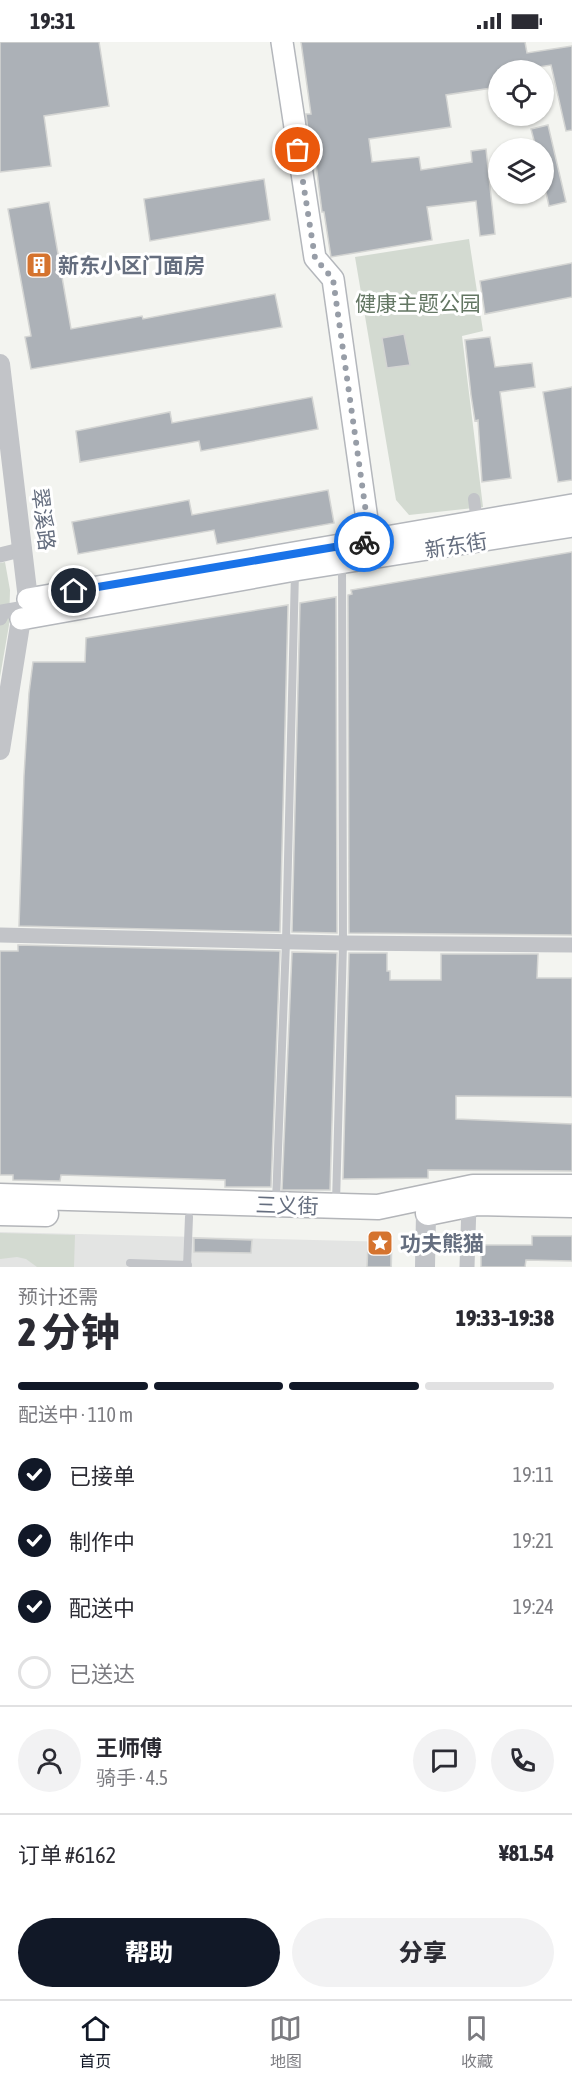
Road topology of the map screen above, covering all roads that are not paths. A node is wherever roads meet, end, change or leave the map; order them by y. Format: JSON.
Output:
{"nodes":[{"id":1,"x":282,"y":42,"type":"edge"},
{"id":2,"x":0,"y":364,"type":"edge"},
{"id":3,"x":474,"y":499,"type":"dead end"},
{"id":4,"x":572,"y":505,"type":"edge"},
{"id":5,"x":477,"y":522,"type":"junction"},
{"id":6,"x":572,"y":526,"type":"edge"},
{"id":7,"x":24,"y":549,"type":"junction"},
{"id":8,"x":371,"y":549,"type":"junction"},
{"id":9,"x":0,"y":555,"type":"edge"},
{"id":10,"x":342,"y":563,"type":"junction"},
{"id":11,"x":295,"y":570,"type":"junction"},
{"id":12,"x":25,"y":609,"type":"junction"},
{"id":13,"x":0,"y":618,"type":"edge"},
{"id":14,"x":0,"y":750,"type":"edge"},
{"id":15,"x":0,"y":935,"type":"edge"},
{"id":16,"x":286,"y":942,"type":"junction"},
{"id":17,"x":343,"y":943,"type":"junction"},
{"id":18,"x":572,"y":945,"type":"edge"},
{"id":19,"x":572,"y":1187,"type":"edge"},
{"id":20,"x":0,"y":1196,"type":"edge"},
{"id":21,"x":276,"y":1204,"type":"junction"},
{"id":22,"x":469,"y":1205,"type":"junction"},
{"id":23,"x":572,"y":1205,"type":"edge"},
{"id":24,"x":336,"y":1206,"type":"junction"},
{"id":25,"x":0,"y":1213,"type":"edge"},
{"id":26,"x":426,"y":1214,"type":"junction"},
{"id":27,"x":189,"y":1217,"type":"junction"},
{"id":28,"x":130,"y":1263,"type":"dead end"},
{"id":29,"x":188,"y":1266,"type":"edge"},
{"id":30,"x":425,"y":1267,"type":"edge"},
{"id":31,"x":466,"y":1267,"type":"edge"}],
"edges":[{"from":1,"to":8,"type":"main road"},
{"from":2,"to":7,"type":"street","name":"翠溪路"},
{"from":3,"to":5,"type":"street"},
{"from":4,"to":5,"type":"main road","name":"新东街"},
{"from":5,"to":8,"type":"main road","name":"新东街"},
{"from":6,"to":8,"type":"main road","name":"新东街"},
{"from":7,"to":9,"type":"street"},
{"from":7,"to":12,"type":"street","name":"翠溪路"},
{"from":8,"to":10,"type":"main road","name":"新东街"},
{"from":8,"to":12,"type":"main road","name":"新东街"},
{"from":10,"to":11,"type":"main road","name":"新东街"},
{"from":10,"to":17,"type":"lane"},
{"from":11,"to":12,"type":"main road","name":"新东街"},
{"from":11,"to":16,"type":"lane"},
{"from":12,"to":13,"type":"street"},
{"from":12,"to":14,"type":"street","name":"翠溪路"},
{"from":15,"to":16,"type":"street"},
{"from":16,"to":17,"type":"street"},
{"from":16,"to":21,"type":"lane"},
{"from":17,"to":18,"type":"street"},
{"from":17,"to":24,"type":"lane"},
{"from":19,"to":24,"type":"main road","name":"三义街"},
{"from":20,"to":21,"type":"main road","name":"三义街"},
{"from":21,"to":24,"type":"main road","name":"三义街"},
{"from":22,"to":23,"type":"main road","name":"三义街"},
{"from":22,"to":26,"type":"main road","name":"三义街"},
{"from":22,"to":31,"type":"street"},
{"from":25,"to":27,"type":"main road","name":"三义街"},
{"from":26,"to":27,"type":"main road","name":"三义街"},
{"from":26,"to":30,"type":"street"},
{"from":27,"to":29,"type":"lane"},
{"from":28,"to":29,"type":"lane"}]}
